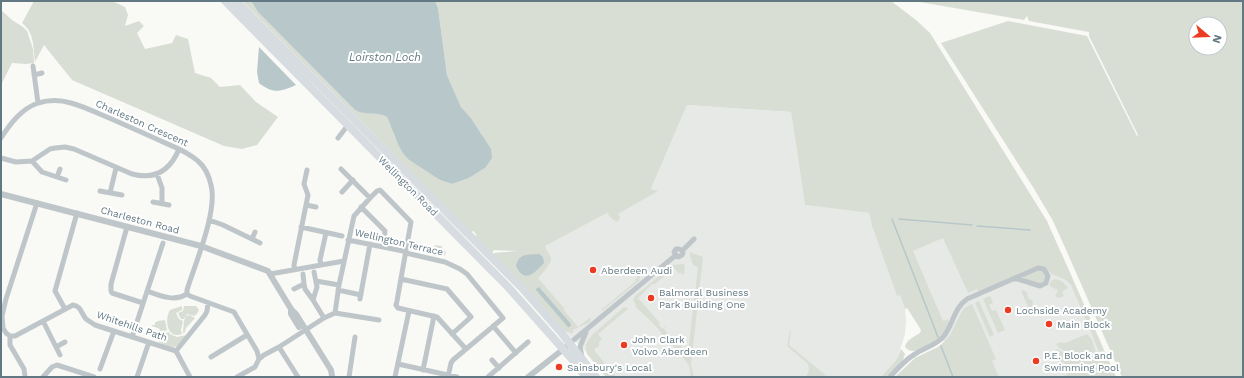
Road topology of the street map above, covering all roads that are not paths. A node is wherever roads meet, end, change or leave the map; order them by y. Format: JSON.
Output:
{"nodes":[{"id":1,"x":225,"y":1,"type":"edge"},
{"id":2,"x":236,"y":1,"type":"edge"},
{"id":3,"x":33,"y":66,"type":"dead end"},
{"id":4,"x":42,"y":73,"type":"dead end"},
{"id":5,"x":34,"y":75,"type":"junction"},
{"id":6,"x":38,"y":103,"type":"junction"},
{"id":7,"x":348,"y":125,"type":"junction"},
{"id":8,"x":1,"y":138,"type":"edge"},
{"id":9,"x":338,"y":138,"type":"dead end"},
{"id":10,"x":179,"y":149,"type":"junction"},
{"id":11,"x":1,"y":158,"type":"edge"},
{"id":12,"x":32,"y":161,"type":"junction"},
{"id":13,"x":116,"y":168,"type":"junction"},
{"id":14,"x":60,"y":169,"type":"dead end"},
{"id":15,"x":341,"y":169,"type":"dead end"},
{"id":16,"x":307,"y":170,"type":"dead end"},
{"id":17,"x":157,"y":174,"type":"junction"},
{"id":18,"x":57,"y":177,"type":"junction"},
{"id":19,"x":66,"y":180,"type":"dead end"},
{"id":20,"x":353,"y":180,"type":"junction"},
{"id":21,"x":100,"y":191,"type":"dead end"},
{"id":22,"x":342,"y":192,"type":"dead end"},
{"id":23,"x":110,"y":193,"type":"junction"},
{"id":24,"x":1,"y":194,"type":"edge"},
{"id":25,"x":122,"y":195,"type":"dead end"},
{"id":26,"x":370,"y":198,"type":"junction"},
{"id":27,"x":153,"y":202,"type":"dead end"},
{"id":28,"x":36,"y":203,"type":"junction"},
{"id":29,"x":162,"y":204,"type":"junction"},
{"id":30,"x":169,"y":205,"type":"dead end"},
{"id":31,"x":306,"y":206,"type":"junction"},
{"id":32,"x":316,"y":207,"type":"dead end"},
{"id":33,"x":361,"y":207,"type":"junction"},
{"id":34,"x":77,"y":213,"type":"junction"},
{"id":35,"x":209,"y":220,"type":"junction"},
{"id":36,"x":127,"y":227,"type":"junction"},
{"id":37,"x":301,"y":227,"type":"junction"},
{"id":38,"x":255,"y":232,"type":"dead end"},
{"id":39,"x":326,"y":233,"type":"junction"},
{"id":40,"x":342,"y":236,"type":"dead end"},
{"id":41,"x":252,"y":239,"type":"junction"},
{"id":42,"x":694,"y":239,"type":"dead end"},
{"id":43,"x":348,"y":240,"type":"junction"},
{"id":44,"x":163,"y":243,"type":"dead end"},
{"id":45,"x":260,"y":243,"type":"dead end"},
{"id":46,"x":370,"y":244,"type":"junction"},
{"id":47,"x":201,"y":246,"type":"junction"},
{"id":48,"x":382,"y":247,"type":"junction"},
{"id":49,"x":406,"y":253,"type":"junction"},
{"id":50,"x":344,"y":261,"type":"junction"},
{"id":51,"x":321,"y":264,"type":"junction"},
{"id":52,"x":294,"y":270,"type":"junction"},
{"id":53,"x":314,"y":272,"type":"dead end"},
{"id":54,"x":270,"y":274,"type":"junction"},
{"id":55,"x":303,"y":274,"type":"dead end"},
{"id":56,"x":401,"y":279,"type":"junction"},
{"id":57,"x":1012,"y":279,"type":"junction"},
{"id":58,"x":316,"y":281,"type":"junction"},
{"id":59,"x":304,"y":284,"type":"junction"},
{"id":60,"x":339,"y":288,"type":"junction"},
{"id":61,"x":294,"y":289,"type":"dead end"},
{"id":62,"x":147,"y":291,"type":"junction"},
{"id":63,"x":187,"y":294,"type":"junction"},
{"id":64,"x":313,"y":300,"type":"junction"},
{"id":65,"x":143,"y":303,"type":"junction"},
{"id":66,"x":208,"y":303,"type":"junction"},
{"id":67,"x":65,"y":309,"type":"junction"},
{"id":68,"x":409,"y":311,"type":"junction"},
{"id":69,"x":335,"y":313,"type":"junction"},
{"id":70,"x":434,"y":316,"type":"junction"},
{"id":71,"x":324,"y":318,"type":"junction"},
{"id":72,"x":379,"y":320,"type":"dead end"},
{"id":73,"x":43,"y":321,"type":"junction"},
{"id":74,"x":493,"y":326,"type":"junction"},
{"id":75,"x":114,"y":331,"type":"junction"},
{"id":76,"x":304,"y":331,"type":"junction"},
{"id":77,"x":586,"y":331,"type":"junction"},
{"id":78,"x":452,"y":334,"type":"junction"},
{"id":79,"x":247,"y":335,"type":"junction"},
{"id":80,"x":10,"y":336,"type":"junction"},
{"id":81,"x":132,"y":337,"type":"junction"},
{"id":82,"x":355,"y":337,"type":"dead end"},
{"id":83,"x":65,"y":342,"type":"dead end"},
{"id":84,"x":149,"y":342,"type":"junction"},
{"id":85,"x":528,"y":342,"type":"dead end"},
{"id":86,"x":570,"y":344,"type":"junction"},
{"id":87,"x":56,"y":347,"type":"junction"},
{"id":88,"x":279,"y":347,"type":"junction"},
{"id":89,"x":466,"y":349,"type":"junction"},
{"id":90,"x":563,"y":349,"type":"junction"},
{"id":91,"x":176,"y":351,"type":"junction"},
{"id":92,"x":516,"y":353,"type":"junction"},
{"id":93,"x":60,"y":355,"type":"dead end"},
{"id":94,"x":211,"y":357,"type":"dead end"},
{"id":95,"x":259,"y":359,"type":"junction"},
{"id":96,"x":582,"y":359,"type":"junction"},
{"id":97,"x":492,"y":360,"type":"dead end"},
{"id":98,"x":398,"y":364,"type":"junction"},
{"id":99,"x":499,"y":368,"type":"junction"},
{"id":100,"x":100,"y":369,"type":"dead end"},
{"id":101,"x":423,"y":370,"type":"junction"},
{"id":102,"x":25,"y":376,"type":"dead end"},
{"id":103,"x":333,"y":376,"type":"edge"},
{"id":104,"x":448,"y":376,"type":"edge"},
{"id":105,"x":532,"y":376,"type":"edge"},
{"id":106,"x":43,"y":377,"type":"edge"},
{"id":107,"x":94,"y":377,"type":"edge"},
{"id":108,"x":137,"y":377,"type":"edge"},
{"id":109,"x":190,"y":377,"type":"edge"},
{"id":110,"x":237,"y":377,"type":"edge"},
{"id":111,"x":298,"y":377,"type":"edge"},
{"id":112,"x":349,"y":377,"type":"edge"},
{"id":113,"x":395,"y":377,"type":"edge"},
{"id":114,"x":457,"y":377,"type":"edge"},
{"id":115,"x":488,"y":377,"type":"edge"},
{"id":116,"x":586,"y":377,"type":"edge"},
{"id":117,"x":596,"y":377,"type":"edge"},
{"id":118,"x":890,"y":377,"type":"edge"}],
"edges":[{"from":1,"to":7,"type":"main road","name":"Wellington Road"},
{"from":2,"to":86,"type":"main road","name":"Wellington Road"},
{"from":3,"to":5,"type":"street"},
{"from":4,"to":5,"type":"street"},
{"from":5,"to":6,"type":"street"},
{"from":6,"to":8,"type":"street","name":"Charleston Crescent"},
{"from":6,"to":10,"type":"street","name":"Charleston Crescent"},
{"from":7,"to":9,"type":"street"},
{"from":7,"to":90,"type":"main road","name":"Wellington Road"},
{"from":10,"to":17,"type":"street"},
{"from":10,"to":35,"type":"street","name":"Charleston Crescent"},
{"from":11,"to":12,"type":"street"},
{"from":12,"to":13,"type":"street"},
{"from":12,"to":18,"type":"street"},
{"from":13,"to":17,"type":"street"},
{"from":13,"to":23,"type":"street"},
{"from":14,"to":18,"type":"street"},
{"from":15,"to":20,"type":"street"},
{"from":16,"to":31,"type":"street"},
{"from":17,"to":29,"type":"street"},
{"from":18,"to":19,"type":"street"},
{"from":20,"to":22,"type":"street"},
{"from":20,"to":26,"type":"street"},
{"from":21,"to":23,"type":"street"},
{"from":23,"to":25,"type":"street"},
{"from":24,"to":28,"type":"street","name":"Charleston Road"},
{"from":26,"to":33,"type":"street"},
{"from":26,"to":49,"type":"street"},
{"from":27,"to":29,"type":"street"},
{"from":28,"to":34,"type":"street","name":"Charleston Road"},
{"from":28,"to":80,"type":"street"},
{"from":29,"to":30,"type":"street"},
{"from":31,"to":32,"type":"street"},
{"from":31,"to":37,"type":"street"},
{"from":33,"to":43,"type":"street"},
{"from":33,"to":48,"type":"street"},
{"from":34,"to":36,"type":"street","name":"Charleston Road"},
{"from":34,"to":67,"type":"street"},
{"from":35,"to":41,"type":"street"},
{"from":35,"to":47,"type":"street","name":"Charleston Crescent"},
{"from":36,"to":47,"type":"street","name":"Charleston Road"},
{"from":36,"to":65,"type":"street"},
{"from":37,"to":39,"type":"street"},
{"from":37,"to":52,"type":"street"},
{"from":38,"to":41,"type":"street"},
{"from":39,"to":40,"type":"street"},
{"from":39,"to":51,"type":"street"},
{"from":41,"to":45,"type":"street"},
{"from":42,"to":77,"type":"street"},
{"from":43,"to":46,"type":"street","name":"Wellington Terrace"},
{"from":43,"to":50,"type":"street","name":"Wellington Terrace"},
{"from":44,"to":62,"type":"street"},
{"from":46,"to":48,"type":"street","name":"Wellington Terrace"},
{"from":46,"to":60,"type":"street"},
{"from":47,"to":54,"type":"street","name":"Charleston Road"},
{"from":47,"to":63,"type":"street","name":"Charleston Crescent"},
{"from":48,"to":49,"type":"street","name":"Wellington Terrace"},
{"from":49,"to":56,"type":"street"},
{"from":49,"to":74,"type":"street","name":"Wellington Terrace"},
{"from":50,"to":51,"type":"street"},
{"from":50,"to":60,"type":"street","name":"Wellington Terrace"},
{"from":51,"to":52,"type":"street"},
{"from":52,"to":54,"type":"street"},
{"from":53,"to":58,"type":"street"},
{"from":54,"to":76,"type":"street"},
{"from":55,"to":59,"type":"street"},
{"from":56,"to":68,"type":"street"},
{"from":56,"to":78,"type":"street"},
{"from":57,"to":57,"type":"street"},
{"from":57,"to":118,"type":"street"},
{"from":58,"to":60,"type":"street"},
{"from":58,"to":64,"type":"street"},
{"from":59,"to":61,"type":"street"},
{"from":59,"to":64,"type":"street"},
{"from":60,"to":69,"type":"street","name":"Wellington Terrace"},
{"from":62,"to":63,"type":"street"},
{"from":62,"to":65,"type":"street"},
{"from":63,"to":66,"type":"street"},
{"from":64,"to":71,"type":"street"},
{"from":65,"to":81,"type":"street"},
{"from":66,"to":79,"type":"street"},
{"from":66,"to":91,"type":"street","name":"Whitehills Path"},
{"from":67,"to":73,"type":"street"},
{"from":67,"to":75,"type":"street","name":"Whitehills Path"},
{"from":68,"to":70,"type":"street"},
{"from":68,"to":98,"type":"street"},
{"from":69,"to":71,"type":"street"},
{"from":69,"to":72,"type":"street"},
{"from":70,"to":78,"type":"street"},
{"from":70,"to":101,"type":"street"},
{"from":71,"to":76,"type":"street"},
{"from":73,"to":80,"type":"street"},
{"from":73,"to":87,"type":"street"},
{"from":74,"to":89,"type":"street","name":"Wellington Terrace"},
{"from":74,"to":92,"type":"street"},
{"from":75,"to":81,"type":"street","name":"Whitehills Path"},
{"from":75,"to":100,"type":"street"},
{"from":76,"to":88,"type":"street"},
{"from":76,"to":103,"type":"street"},
{"from":77,"to":86,"type":"street"},
{"from":77,"to":96,"type":"street"},
{"from":78,"to":89,"type":"street"},
{"from":79,"to":94,"type":"street"},
{"from":79,"to":95,"type":"street"},
{"from":80,"to":102,"type":"street"},
{"from":81,"to":84,"type":"street","name":"Whitehills Path"},
{"from":82,"to":112,"type":"street"},
{"from":83,"to":87,"type":"street"},
{"from":84,"to":91,"type":"street","name":"Whitehills Path"},
{"from":84,"to":108,"type":"street"},
{"from":85,"to":92,"type":"street"},
{"from":86,"to":90,"type":"street"},
{"from":86,"to":96,"type":"main road","name":"Wellington Road"},
{"from":87,"to":93,"type":"street"},
{"from":88,"to":95,"type":"street"},
{"from":88,"to":111,"type":"street"},
{"from":89,"to":104,"type":"street","name":"Wellington Terrace"},
{"from":90,"to":105,"type":"street"},
{"from":90,"to":116,"type":"main road","name":"Wellington Road"},
{"from":91,"to":109,"type":"street"},
{"from":92,"to":99,"type":"street"},
{"from":95,"to":110,"type":"street"},
{"from":96,"to":117,"type":"main road","name":"Wellington Road"},
{"from":97,"to":99,"type":"street"},
{"from":98,"to":101,"type":"street"},
{"from":98,"to":113,"type":"street"},
{"from":99,"to":115,"type":"street"},
{"from":101,"to":104,"type":"street"},
{"from":104,"to":114,"type":"street"},
{"from":106,"to":107,"type":"street"}]}
